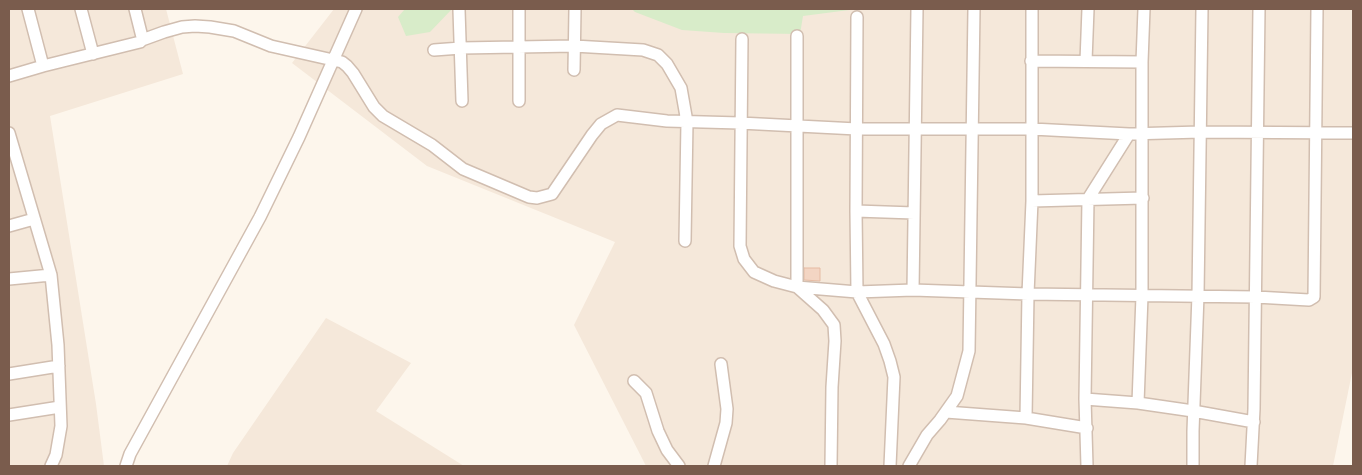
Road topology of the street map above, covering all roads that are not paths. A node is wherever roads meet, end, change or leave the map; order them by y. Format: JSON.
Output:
{"nodes":[{"id":1,"x":28,"y":9,"type":"edge"},
{"id":2,"x":81,"y":9,"type":"edge"},
{"id":3,"x":135,"y":9,"type":"edge"},
{"id":4,"x":356,"y":9,"type":"edge"},
{"id":5,"x":519,"y":9,"type":"edge"},
{"id":6,"x":575,"y":9,"type":"edge"},
{"id":7,"x":916,"y":9,"type":"edge"},
{"id":8,"x":974,"y":9,"type":"edge"},
{"id":9,"x":1032,"y":9,"type":"edge"},
{"id":10,"x":1088,"y":9,"type":"edge"},
{"id":11,"x":1144,"y":9,"type":"edge"},
{"id":12,"x":1202,"y":9,"type":"edge"},
{"id":13,"x":1259,"y":9,"type":"edge"},
{"id":14,"x":1317,"y":9,"type":"edge"},
{"id":15,"x":459,"y":10,"type":"edge"},
{"id":16,"x":857,"y":17,"type":"dead end"},
{"id":17,"x":797,"y":36,"type":"dead end"},
{"id":18,"x":742,"y":39,"type":"dead end"},
{"id":19,"x":142,"y":40,"type":"junction"},
{"id":20,"x":574,"y":46,"type":"junction"},
{"id":21,"x":518,"y":47,"type":"junction"},
{"id":22,"x":461,"y":48,"type":"junction"},
{"id":23,"x":434,"y":50,"type":"dead end"},
{"id":24,"x":93,"y":54,"type":"junction"},
{"id":25,"x":334,"y":60,"type":"junction"},
{"id":26,"x":1031,"y":61,"type":"junction"},
{"id":27,"x":1086,"y":61,"type":"junction"},
{"id":28,"x":1142,"y":62,"type":"junction"},
{"id":29,"x":44,"y":66,"type":"junction"},
{"id":30,"x":574,"y":70,"type":"dead end"},
{"id":31,"x":9,"y":76,"type":"edge"},
{"id":32,"x":462,"y":101,"type":"dead end"},
{"id":33,"x":519,"y":101,"type":"dead end"},
{"id":34,"x":687,"y":122,"type":"junction"},
{"id":35,"x":740,"y":123,"type":"junction"},
{"id":36,"x":798,"y":126,"type":"junction"},
{"id":37,"x":857,"y":129,"type":"junction"},
{"id":38,"x":916,"y":129,"type":"junction"},
{"id":39,"x":1032,"y":129,"type":"junction"},
{"id":40,"x":972,"y":130,"type":"junction"},
{"id":41,"x":1200,"y":132,"type":"junction"},
{"id":42,"x":1257,"y":132,"type":"junction"},
{"id":43,"x":9,"y":133,"type":"edge"},
{"id":44,"x":1142,"y":133,"type":"junction"},
{"id":45,"x":1316,"y":133,"type":"junction"},
{"id":46,"x":1353,"y":133,"type":"edge"},
{"id":47,"x":1129,"y":134,"type":"junction"},
{"id":48,"x":12,"y":153,"type":"edge"},
{"id":49,"x":1143,"y":198,"type":"junction"},
{"id":50,"x":1088,"y":200,"type":"junction"},
{"id":51,"x":1032,"y":201,"type":"junction"},
{"id":52,"x":856,"y":211,"type":"junction"},
{"id":53,"x":914,"y":212,"type":"junction"},
{"id":54,"x":34,"y":219,"type":"junction"},
{"id":55,"x":9,"y":226,"type":"edge"},
{"id":56,"x":685,"y":241,"type":"dead end"},
{"id":57,"x":51,"y":275,"type":"junction"},
{"id":58,"x":9,"y":280,"type":"edge"},
{"id":59,"x":797,"y":287,"type":"junction"},
{"id":60,"x":913,"y":290,"type":"junction"},
{"id":61,"x":857,"y":292,"type":"junction"},
{"id":62,"x":971,"y":292,"type":"junction"},
{"id":63,"x":1028,"y":294,"type":"junction"},
{"id":64,"x":1086,"y":294,"type":"junction"},
{"id":65,"x":1198,"y":295,"type":"junction"},
{"id":66,"x":1142,"y":296,"type":"junction"},
{"id":67,"x":1256,"y":296,"type":"junction"},
{"id":68,"x":721,"y":364,"type":"dead end"},
{"id":69,"x":59,"y":366,"type":"junction"},
{"id":70,"x":9,"y":374,"type":"edge"},
{"id":71,"x":634,"y":381,"type":"dead end"},
{"id":72,"x":1085,"y":398,"type":"junction"},
{"id":73,"x":1138,"y":403,"type":"junction"},
{"id":74,"x":60,"y":407,"type":"junction"},
{"id":75,"x":1193,"y":411,"type":"junction"},
{"id":76,"x":946,"y":412,"type":"junction"},
{"id":77,"x":9,"y":415,"type":"edge"},
{"id":78,"x":1026,"y":418,"type":"junction"},
{"id":79,"x":1254,"y":422,"type":"junction"},
{"id":80,"x":1087,"y":428,"type":"junction"},
{"id":81,"x":51,"y":466,"type":"edge"},
{"id":82,"x":126,"y":466,"type":"edge"},
{"id":83,"x":678,"y":466,"type":"edge"},
{"id":84,"x":714,"y":466,"type":"edge"},
{"id":85,"x":831,"y":466,"type":"edge"},
{"id":86,"x":890,"y":466,"type":"edge"},
{"id":87,"x":909,"y":466,"type":"edge"},
{"id":88,"x":1087,"y":466,"type":"edge"},
{"id":89,"x":1193,"y":466,"type":"edge"},
{"id":90,"x":1251,"y":466,"type":"edge"}],
"edges":[{"from":1,"to":29,"type":"street"},
{"from":2,"to":24,"type":"street"},
{"from":3,"to":19,"type":"street"},
{"from":4,"to":25,"type":"street"},
{"from":5,"to":21,"type":"street"},
{"from":6,"to":20,"type":"street"},
{"from":7,"to":38,"type":"street"},
{"from":8,"to":40,"type":"street"},
{"from":9,"to":26,"type":"street"},
{"from":10,"to":27,"type":"street"},
{"from":11,"to":28,"type":"street"},
{"from":12,"to":41,"type":"street"},
{"from":13,"to":42,"type":"street"},
{"from":14,"to":45,"type":"street"},
{"from":15,"to":22,"type":"street"},
{"from":16,"to":37,"type":"street"},
{"from":17,"to":36,"type":"street"},
{"from":18,"to":35,"type":"street"},
{"from":19,"to":24,"type":"street"},
{"from":19,"to":25,"type":"street"},
{"from":20,"to":21,"type":"street"},
{"from":20,"to":30,"type":"street"},
{"from":20,"to":34,"type":"street"},
{"from":21,"to":22,"type":"street"},
{"from":21,"to":33,"type":"street"},
{"from":22,"to":23,"type":"street"},
{"from":22,"to":32,"type":"street"},
{"from":24,"to":29,"type":"street"},
{"from":25,"to":34,"type":"street"},
{"from":25,"to":82,"type":"street"},
{"from":26,"to":27,"type":"street"},
{"from":26,"to":39,"type":"street"},
{"from":27,"to":28,"type":"street"},
{"from":28,"to":44,"type":"street"},
{"from":29,"to":31,"type":"street"},
{"from":34,"to":35,"type":"street"},
{"from":34,"to":56,"type":"street"},
{"from":35,"to":36,"type":"street"},
{"from":35,"to":59,"type":"street"},
{"from":36,"to":37,"type":"street"},
{"from":36,"to":59,"type":"street"},
{"from":37,"to":38,"type":"street"},
{"from":37,"to":52,"type":"street"},
{"from":38,"to":40,"type":"street"},
{"from":38,"to":53,"type":"street"},
{"from":39,"to":40,"type":"street"},
{"from":39,"to":47,"type":"street"},
{"from":39,"to":51,"type":"street"},
{"from":40,"to":62,"type":"street"},
{"from":41,"to":42,"type":"street"},
{"from":41,"to":44,"type":"street"},
{"from":41,"to":65,"type":"street"},
{"from":42,"to":45,"type":"street"},
{"from":42,"to":67,"type":"street"},
{"from":43,"to":48,"type":"street"},
{"from":44,"to":47,"type":"street"},
{"from":44,"to":49,"type":"street"},
{"from":45,"to":46,"type":"street"},
{"from":45,"to":67,"type":"street"},
{"from":47,"to":50,"type":"street"},
{"from":48,"to":54,"type":"street"},
{"from":49,"to":50,"type":"street"},
{"from":49,"to":66,"type":"street"},
{"from":50,"to":51,"type":"street"},
{"from":50,"to":64,"type":"street"},
{"from":51,"to":63,"type":"street"},
{"from":52,"to":53,"type":"street"},
{"from":52,"to":61,"type":"street"},
{"from":53,"to":60,"type":"street"},
{"from":54,"to":55,"type":"street"},
{"from":54,"to":57,"type":"street"},
{"from":57,"to":58,"type":"street"},
{"from":57,"to":69,"type":"street"},
{"from":59,"to":61,"type":"street"},
{"from":59,"to":85,"type":"street"},
{"from":60,"to":61,"type":"street"},
{"from":60,"to":62,"type":"street"},
{"from":61,"to":86,"type":"street"},
{"from":62,"to":63,"type":"street"},
{"from":62,"to":76,"type":"street"},
{"from":63,"to":64,"type":"street"},
{"from":63,"to":78,"type":"street"},
{"from":64,"to":66,"type":"street"},
{"from":64,"to":72,"type":"street"},
{"from":65,"to":66,"type":"street"},
{"from":65,"to":67,"type":"street"},
{"from":65,"to":75,"type":"street"},
{"from":66,"to":73,"type":"street"},
{"from":67,"to":79,"type":"street"},
{"from":68,"to":84,"type":"street"},
{"from":69,"to":70,"type":"street"},
{"from":69,"to":74,"type":"street"},
{"from":71,"to":83,"type":"street"},
{"from":72,"to":73,"type":"street"},
{"from":72,"to":80,"type":"street"},
{"from":73,"to":75,"type":"street"},
{"from":74,"to":77,"type":"street"},
{"from":74,"to":81,"type":"street"},
{"from":75,"to":79,"type":"street"},
{"from":75,"to":89,"type":"street"},
{"from":76,"to":78,"type":"street"},
{"from":76,"to":87,"type":"street"},
{"from":78,"to":80,"type":"street"},
{"from":79,"to":90,"type":"street"},
{"from":80,"to":88,"type":"street"}]}
